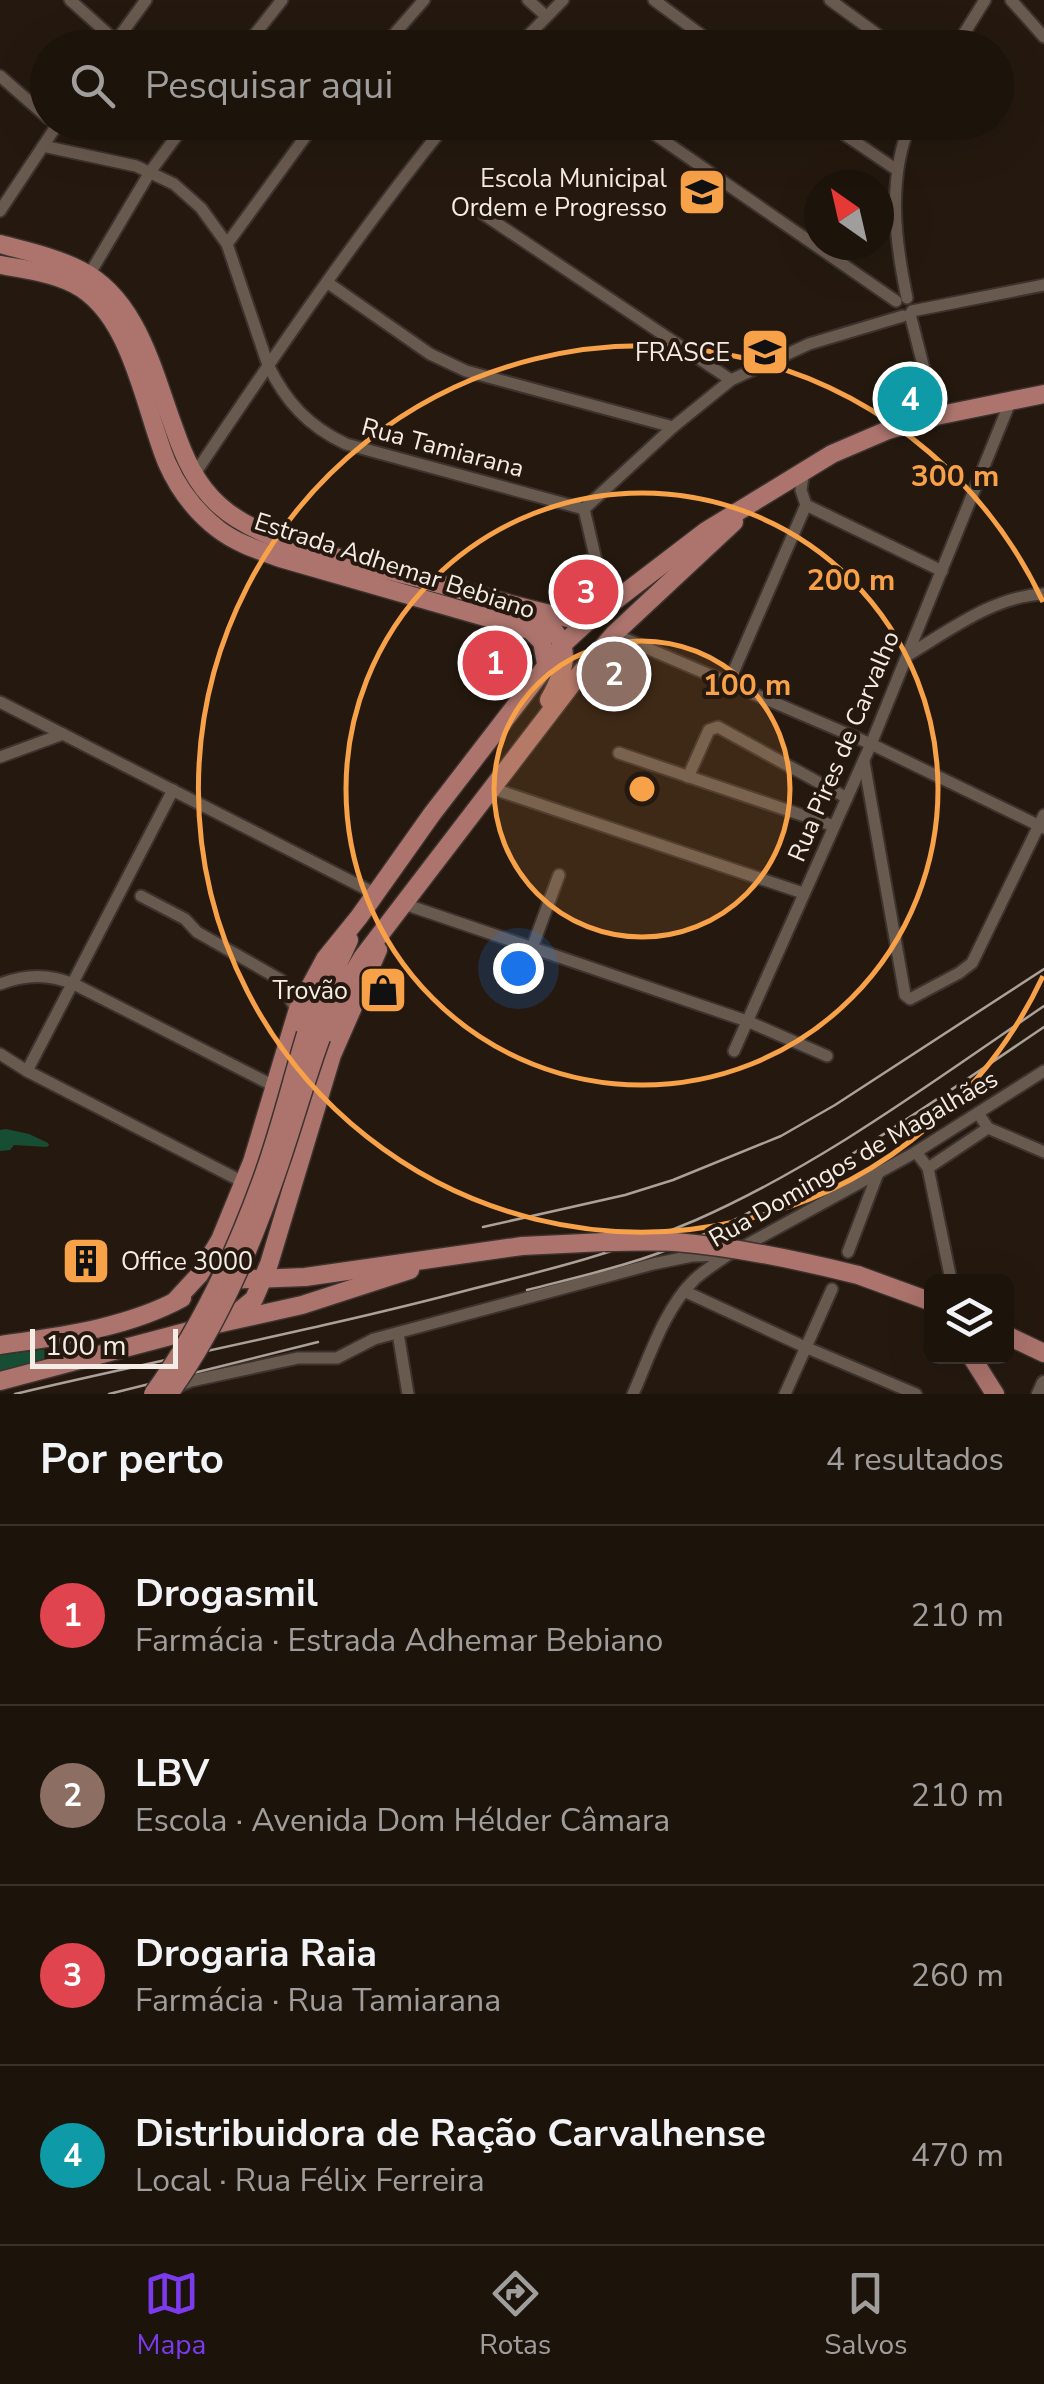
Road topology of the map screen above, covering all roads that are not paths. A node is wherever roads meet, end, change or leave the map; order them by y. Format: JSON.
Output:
{"nodes":[{"id":1,"x":70,"y":0,"type":"edge"},
{"id":2,"x":146,"y":0,"type":"edge"},
{"id":3,"x":282,"y":0,"type":"edge"},
{"id":4,"x":424,"y":0,"type":"edge"},
{"id":5,"x":528,"y":0,"type":"edge"},
{"id":6,"x":562,"y":0,"type":"edge"},
{"id":7,"x":654,"y":0,"type":"edge"},
{"id":8,"x":830,"y":0,"type":"edge"},
{"id":9,"x":985,"y":0,"type":"edge"},
{"id":10,"x":1011,"y":0,"type":"edge"},
{"id":11,"x":546,"y":16,"type":"junction"},
{"id":12,"x":99,"y":30,"type":"edge"},
{"id":13,"x":124,"y":30,"type":"edge"},
{"id":14,"x":258,"y":30,"type":"edge"},
{"id":15,"x":398,"y":30,"type":"edge"},
{"id":16,"x":535,"y":30,"type":"edge"},
{"id":17,"x":695,"y":30,"type":"edge"},
{"id":18,"x":871,"y":30,"type":"edge"},
{"id":19,"x":966,"y":30,"type":"edge"},
{"id":20,"x":1044,"y":38,"type":"edge"},
{"id":21,"x":0,"y":76,"type":"edge"},
{"id":22,"x":30,"y":102,"type":"edge"},
{"id":23,"x":46,"y":140,"type":"edge"},
{"id":24,"x":174,"y":140,"type":"edge"},
{"id":25,"x":303,"y":140,"type":"edge"},
{"id":26,"x":433,"y":140,"type":"edge"},
{"id":27,"x":664,"y":140,"type":"edge"},
{"id":28,"x":852,"y":140,"type":"edge"},
{"id":29,"x":905,"y":140,"type":"edge"},
{"id":30,"x":43,"y":146,"type":"junction"},
{"id":31,"x":896,"y":170,"type":"junction"},
{"id":32,"x":150,"y":172,"type":"junction"},
{"id":33,"x":0,"y":211,"type":"edge"},
{"id":34,"x":483,"y":214,"type":"dead end"},
{"id":35,"x":0,"y":244,"type":"edge"},
{"id":36,"x":226,"y":244,"type":"junction"},
{"id":37,"x":0,"y":266,"type":"edge"},
{"id":38,"x":89,"y":275,"type":"junction"},
{"id":39,"x":328,"y":283,"type":"junction"},
{"id":40,"x":1044,"y":286,"type":"edge"},
{"id":41,"x":902,"y":300,"type":"junction"},
{"id":42,"x":909,"y":314,"type":"junction"},
{"id":43,"x":268,"y":364,"type":"junction"},
{"id":44,"x":731,"y":380,"type":"junction"},
{"id":45,"x":1044,"y":394,"type":"edge"},
{"id":46,"x":1011,"y":400,"type":"junction"},
{"id":47,"x":936,"y":416,"type":"junction"},
{"id":48,"x":673,"y":428,"type":"junction"},
{"id":49,"x":194,"y":475,"type":"junction"},
{"id":50,"x":793,"y":486,"type":"junction"},
{"id":51,"x":753,"y":503,"type":"junction"},
{"id":52,"x":806,"y":505,"type":"junction"},
{"id":53,"x":584,"y":509,"type":"junction"},
{"id":54,"x":942,"y":572,"type":"junction"},
{"id":55,"x":1044,"y":594,"type":"edge"},
{"id":56,"x":607,"y":607,"type":"junction"},
{"id":57,"x":530,"y":608,"type":"junction"},
{"id":58,"x":587,"y":622,"type":"junction"},
{"id":59,"x":614,"y":634,"type":"junction"},
{"id":60,"x":564,"y":644,"type":"junction"},
{"id":61,"x":908,"y":655,"type":"junction"},
{"id":62,"x":546,"y":664,"type":"junction"},
{"id":63,"x":730,"y":682,"type":"junction"},
{"id":64,"x":0,"y":702,"type":"edge"},
{"id":65,"x":63,"y":734,"type":"junction"},
{"id":66,"x":871,"y":744,"type":"junction"},
{"id":67,"x":619,"y":753,"type":"dead end"},
{"id":68,"x":0,"y":757,"type":"edge"},
{"id":69,"x":511,"y":760,"type":"junction"},
{"id":70,"x":864,"y":760,"type":"junction"},
{"id":71,"x":688,"y":777,"type":"junction"},
{"id":72,"x":491,"y":788,"type":"junction"},
{"id":73,"x":173,"y":790,"type":"junction"},
{"id":74,"x":847,"y":798,"type":"junction"},
{"id":75,"x":432,"y":814,"type":"junction"},
{"id":76,"x":1042,"y":823,"type":"edge"},
{"id":77,"x":834,"y":826,"type":"junction"},
{"id":78,"x":457,"y":834,"type":"junction"},
{"id":79,"x":559,"y":875,"type":"dead end"},
{"id":80,"x":374,"y":893,"type":"junction"},
{"id":81,"x":804,"y":893,"type":"junction"},
{"id":82,"x":141,"y":896,"type":"dead end"},
{"id":83,"x":404,"y":904,"type":"junction"},
{"id":84,"x":359,"y":916,"type":"junction"},
{"id":85,"x":390,"y":922,"type":"junction"},
{"id":86,"x":532,"y":948,"type":"junction"},
{"id":87,"x":0,"y":984,"type":"edge"},
{"id":88,"x":74,"y":984,"type":"junction"},
{"id":89,"x":298,"y":1009,"type":"junction"},
{"id":90,"x":747,"y":1021,"type":"junction"},
{"id":91,"x":314,"y":1036,"type":"junction"},
{"id":92,"x":734,"y":1051,"type":"dead end"},
{"id":93,"x":0,"y":1054,"type":"edge"},
{"id":94,"x":827,"y":1056,"type":"dead end"},
{"id":95,"x":27,"y":1071,"type":"junction"},
{"id":96,"x":1044,"y":1071,"type":"edge"},
{"id":97,"x":274,"y":1086,"type":"junction"},
{"id":98,"x":978,"y":1113,"type":"junction"},
{"id":99,"x":988,"y":1128,"type":"junction"},
{"id":100,"x":916,"y":1152,"type":"junction"},
{"id":101,"x":1044,"y":1152,"type":"edge"},
{"id":102,"x":928,"y":1168,"type":"junction"},
{"id":103,"x":878,"y":1173,"type":"junction"},
{"id":104,"x":244,"y":1182,"type":"junction"},
{"id":105,"x":220,"y":1240,"type":"junction"},
{"id":106,"x":276,"y":1240,"type":"junction"},
{"id":107,"x":848,"y":1252,"type":"dead end"},
{"id":108,"x":728,"y":1255,"type":"junction"},
{"id":109,"x":438,"y":1258,"type":"junction"},
{"id":110,"x":950,"y":1274,"type":"edge"},
{"id":111,"x":304,"y":1277,"type":"junction"},
{"id":112,"x":263,"y":1278,"type":"junction"},
{"id":113,"x":226,"y":1280,"type":"junction"},
{"id":114,"x":832,"y":1288,"type":"dead end"},
{"id":115,"x":684,"y":1291,"type":"junction"},
{"id":116,"x":254,"y":1298,"type":"junction"},
{"id":117,"x":924,"y":1300,"type":"edge"},
{"id":118,"x":174,"y":1302,"type":"junction"},
{"id":119,"x":302,"y":1305,"type":"junction"},
{"id":120,"x":216,"y":1324,"type":"junction"},
{"id":121,"x":398,"y":1332,"type":"junction"},
{"id":122,"x":0,"y":1333,"type":"edge"},
{"id":123,"x":82,"y":1333,"type":"junction"},
{"id":124,"x":1014,"y":1340,"type":"edge"},
{"id":125,"x":0,"y":1345,"type":"edge"},
{"id":126,"x":805,"y":1348,"type":"junction"},
{"id":127,"x":1044,"y":1353,"type":"edge"},
{"id":128,"x":976,"y":1364,"type":"edge"},
{"id":129,"x":0,"y":1381,"type":"edge"},
{"id":130,"x":1044,"y":1382,"type":"edge"},
{"id":131,"x":157,"y":1394,"type":"edge"},
{"id":132,"x":169,"y":1394,"type":"edge"},
{"id":133,"x":408,"y":1394,"type":"edge"},
{"id":134,"x":633,"y":1394,"type":"edge"},
{"id":135,"x":784,"y":1394,"type":"edge"},
{"id":136,"x":916,"y":1394,"type":"edge"},
{"id":137,"x":995,"y":1394,"type":"edge"},
{"id":138,"x":1039,"y":1394,"type":"edge"}],
"edges":[{"from":1,"to":12,"type":"street"},
{"from":2,"to":13,"type":"street"},
{"from":3,"to":14,"type":"street"},
{"from":4,"to":15,"type":"street"},
{"from":5,"to":11,"type":"street"},
{"from":6,"to":11,"type":"street"},
{"from":7,"to":17,"type":"street"},
{"from":8,"to":18,"type":"street"},
{"from":9,"to":19,"type":"street"},
{"from":10,"to":20,"type":"street"},
{"from":11,"to":16,"type":"street"},
{"from":21,"to":22,"type":"street"},
{"from":23,"to":30,"type":"street"},
{"from":24,"to":32,"type":"street"},
{"from":25,"to":36,"type":"street"},
{"from":26,"to":39,"type":"street"},
{"from":27,"to":41,"type":"street"},
{"from":28,"to":31,"type":"street"},
{"from":29,"to":31,"type":"street"},
{"from":30,"to":32,"type":"street","name":"Rua Tamiarana"},
{"from":30,"to":33,"type":"street"},
{"from":31,"to":41,"type":"street"},
{"from":32,"to":36,"type":"street","name":"Rua Tamiarana"},
{"from":32,"to":38,"type":"street"},
{"from":34,"to":44,"type":"street"},
{"from":35,"to":38,"type":"main road","name":"Estrada Adhemar Bebiano"},
{"from":36,"to":43,"type":"street","name":"Rua Tamiarana"},
{"from":37,"to":62,"type":"main road","name":"Estrada Adhemar Bebiano"},
{"from":38,"to":49,"type":"main road","name":"Estrada Adhemar Bebiano"},
{"from":39,"to":43,"type":"street"},
{"from":39,"to":48,"type":"street"},
{"from":40,"to":42,"type":"street"},
{"from":41,"to":42,"type":"street"},
{"from":42,"to":44,"type":"street"},
{"from":42,"to":47,"type":"street"},
{"from":43,"to":49,"type":"street"},
{"from":43,"to":53,"type":"street","name":"Rua Tamiarana"},
{"from":44,"to":48,"type":"street"},
{"from":45,"to":46,"type":"main road"},
{"from":46,"to":47,"type":"main road"},
{"from":46,"to":54,"type":"street","name":"Rua Pires de Carvalho"},
{"from":47,"to":50,"type":"main road"},
{"from":48,"to":53,"type":"street"},
{"from":49,"to":57,"type":"main road","name":"Estrada Adhemar Bebiano"},
{"from":50,"to":51,"type":"main road"},
{"from":50,"to":52,"type":"street"},
{"from":51,"to":56,"type":"main road"},
{"from":51,"to":59,"type":"main road"},
{"from":52,"to":54,"type":"street"},
{"from":52,"to":63,"type":"street"},
{"from":53,"to":56,"type":"street"},
{"from":54,"to":61,"type":"street","name":"Rua Pires de Carvalho"},
{"from":55,"to":61,"type":"street"},
{"from":56,"to":58,"type":"main road"},
{"from":57,"to":58,"type":"main road","name":"Estrada Adhemar Bebiano"},
{"from":57,"to":60,"type":"main road"},
{"from":58,"to":60,"type":"main road"},
{"from":59,"to":63,"type":"street"},
{"from":59,"to":69,"type":"main road"},
{"from":60,"to":62,"type":"main road"},
{"from":60,"to":69,"type":"main road"},
{"from":61,"to":66,"type":"street","name":"Rua Pires de Carvalho"},
{"from":62,"to":75,"type":"main road"},
{"from":63,"to":66,"type":"street"},
{"from":64,"to":65,"type":"street"},
{"from":65,"to":68,"type":"street"},
{"from":65,"to":73,"type":"street"},
{"from":66,"to":70,"type":"street","name":"Rua Pires de Carvalho"},
{"from":66,"to":76,"type":"street"},
{"from":67,"to":71,"type":"street"},
{"from":69,"to":72,"type":"main road"},
{"from":70,"to":74,"type":"street","name":"Rua Pires de Carvalho"},
{"from":70,"to":76,"type":"street"},
{"from":71,"to":74,"type":"street"},
{"from":71,"to":77,"type":"street"},
{"from":72,"to":78,"type":"main road"},
{"from":72,"to":81,"type":"street"},
{"from":73,"to":80,"type":"street"},
{"from":73,"to":88,"type":"street"},
{"from":74,"to":77,"type":"street","name":"Rua Pires de Carvalho"},
{"from":75,"to":78,"type":"main road"},
{"from":75,"to":80,"type":"main road"},
{"from":77,"to":81,"type":"street","name":"Rua Pires de Carvalho"},
{"from":78,"to":83,"type":"main road"},
{"from":79,"to":86,"type":"street"},
{"from":80,"to":84,"type":"main road"},
{"from":81,"to":90,"type":"street","name":"Rua Pires de Carvalho"},
{"from":82,"to":89,"type":"street"},
{"from":83,"to":85,"type":"main road"},
{"from":83,"to":86,"type":"street"},
{"from":84,"to":89,"type":"main road"},
{"from":84,"to":91,"type":"main road"},
{"from":85,"to":91,"type":"main road"},
{"from":85,"to":106,"type":"main road"},
{"from":86,"to":90,"type":"street"},
{"from":87,"to":88,"type":"street"},
{"from":88,"to":95,"type":"street"},
{"from":88,"to":97,"type":"street"},
{"from":89,"to":97,"type":"main road"},
{"from":90,"to":92,"type":"street","name":"Rua Pires de Carvalho"},
{"from":90,"to":94,"type":"street"},
{"from":91,"to":131,"type":"main road","bridge":true},
{"from":91,"to":132,"type":"main road","bridge":true},
{"from":93,"to":95,"type":"street"},
{"from":95,"to":104,"type":"street"},
{"from":96,"to":98,"type":"street","name":"Rua Domingos de Magalhães"},
{"from":97,"to":104,"type":"main road"},
{"from":98,"to":99,"type":"street"},
{"from":98,"to":100,"type":"street","name":"Rua Domingos de Magalhães"},
{"from":99,"to":101,"type":"street"},
{"from":99,"to":102,"type":"street"},
{"from":100,"to":102,"type":"street"},
{"from":100,"to":103,"type":"street","name":"Rua Domingos de Magalhães"},
{"from":102,"to":110,"type":"street"},
{"from":103,"to":107,"type":"street"},
{"from":103,"to":108,"type":"street","name":"Rua Domingos de Magalhães"},
{"from":104,"to":105,"type":"main road"},
{"from":105,"to":106,"type":"main road"},
{"from":105,"to":113,"type":"main road"},
{"from":105,"to":118,"type":"main road"},
{"from":106,"to":111,"type":"main road"},
{"from":106,"to":112,"type":"main road"},
{"from":108,"to":115,"type":"street","name":"Rua Domingos de Magalhães"},
{"from":108,"to":121,"type":"street"},
{"from":109,"to":111,"type":"main road"},
{"from":109,"to":117,"type":"main road","bridge":true},
{"from":109,"to":119,"type":"main road"},
{"from":111,"to":112,"type":"main road"},
{"from":112,"to":113,"type":"main road"},
{"from":112,"to":116,"type":"main road"},
{"from":113,"to":116,"type":"main road"},
{"from":113,"to":118,"type":"main road"},
{"from":114,"to":126,"type":"street"},
{"from":115,"to":126,"type":"street"},
{"from":115,"to":134,"type":"street","name":"Rua Domingos de Magalhães"},
{"from":116,"to":119,"type":"main road"},
{"from":116,"to":120,"type":"main road"},
{"from":118,"to":120,"type":"main road"},
{"from":118,"to":123,"type":"main road"},
{"from":119,"to":120,"type":"main road"},
{"from":120,"to":129,"type":"main road"},
{"from":121,"to":131,"type":"street"},
{"from":121,"to":133,"type":"street"},
{"from":122,"to":123,"type":"main road"},
{"from":123,"to":125,"type":"main road"},
{"from":124,"to":127,"type":"main road"},
{"from":126,"to":135,"type":"street"},
{"from":126,"to":136,"type":"street"},
{"from":128,"to":137,"type":"main road"},
{"from":130,"to":138,"type":"street"}]}
